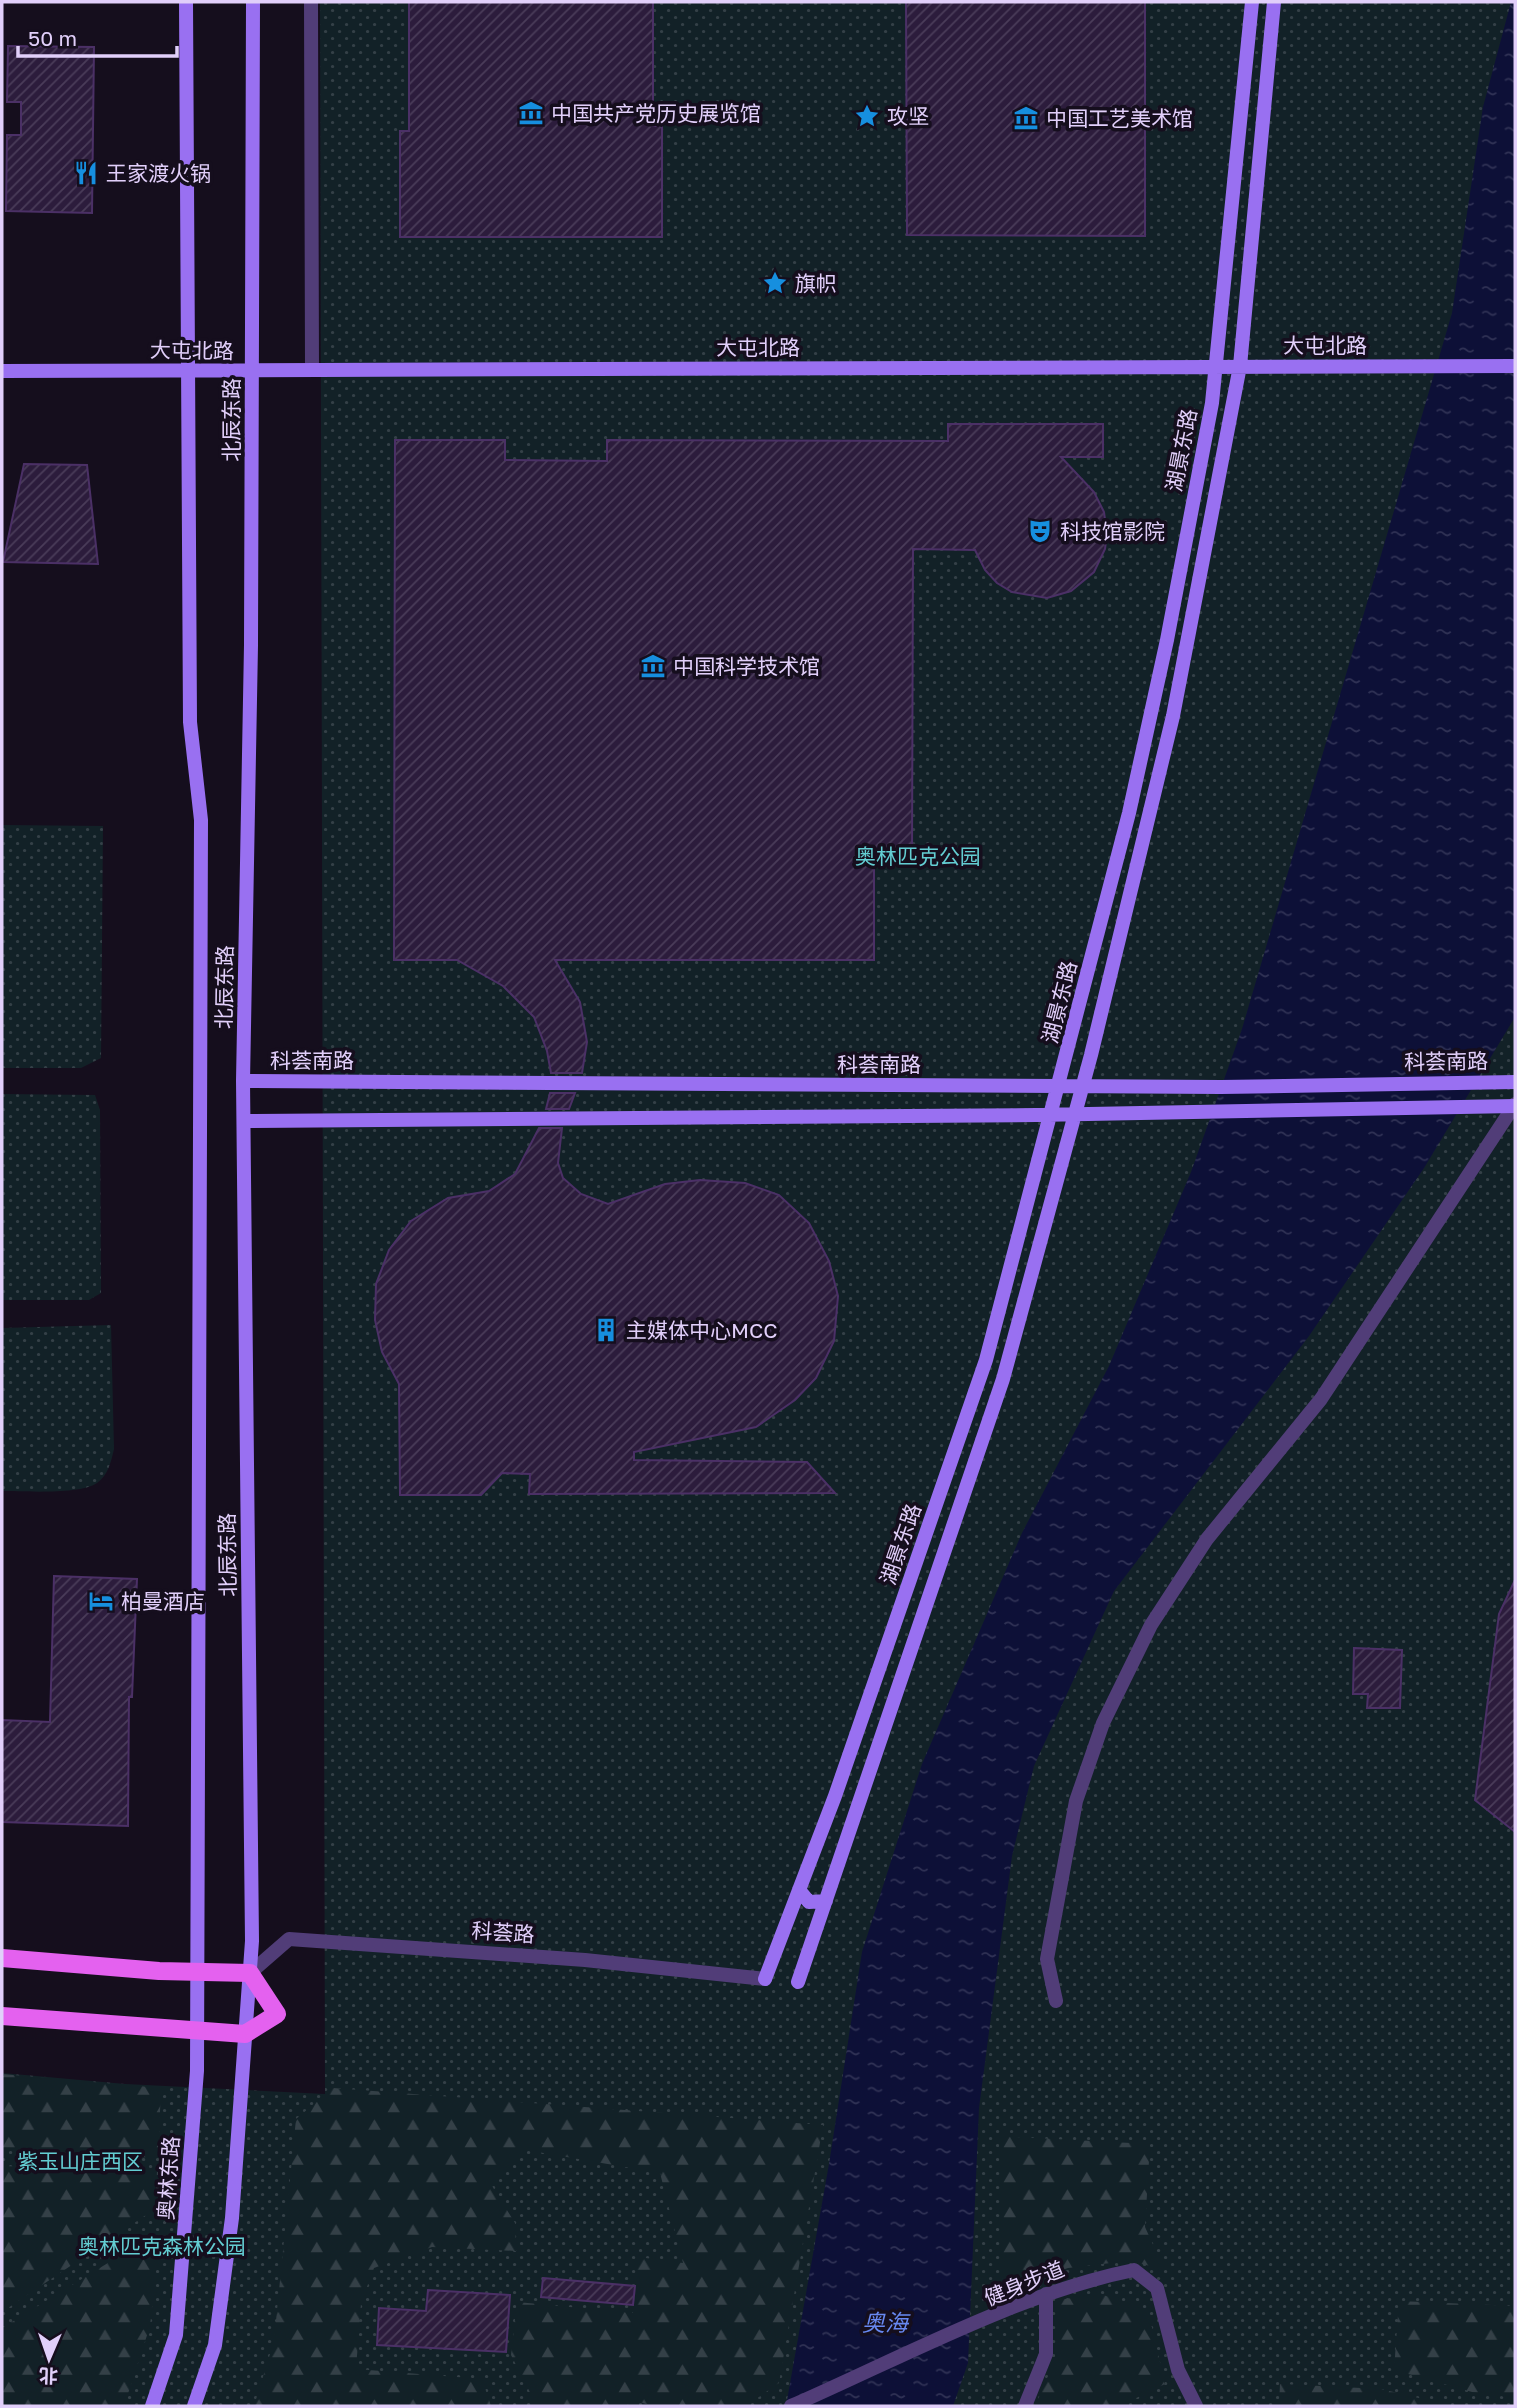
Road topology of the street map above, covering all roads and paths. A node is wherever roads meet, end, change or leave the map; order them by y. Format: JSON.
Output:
{"nodes":[{"id":1,"x":186,"y":2,"type":"edge"},
{"id":2,"x":253,"y":2,"type":"edge"},
{"id":3,"x":311,"y":2,"type":"edge"},
{"id":4,"x":1252,"y":2,"type":"edge"},
{"id":5,"x":1274,"y":2,"type":"edge"},
{"id":6,"x":1216,"y":366,"type":"junction"},
{"id":7,"x":1240,"y":366,"type":"junction"},
{"id":8,"x":1515,"y":366,"type":"edge"},
{"id":9,"x":312,"y":369,"type":"junction"},
{"id":10,"x":190,"y":370,"type":"junction"},
{"id":11,"x":2,"y":371,"type":"edge"},
{"id":12,"x":252,"y":372,"type":"junction"},
{"id":13,"x":243,"y":1081,"type":"junction"},
{"id":14,"x":1515,"y":1082,"type":"edge"},
{"id":15,"x":1061,"y":1084,"type":"junction"},
{"id":16,"x":1084,"y":1084,"type":"junction"},
{"id":17,"x":1515,"y":1105,"type":"edge"},
{"id":18,"x":1074,"y":1113,"type":"junction"},
{"id":19,"x":1053,"y":1114,"type":"junction"},
{"id":20,"x":244,"y":1121,"type":"junction"},
{"id":21,"x":799,"y":1890,"type":"junction"},
{"id":22,"x":826,"y":1901,"type":"junction"},
{"id":23,"x":2,"y":1958,"type":"edge"},
{"id":24,"x":198,"y":1972,"type":"junction"},
{"id":25,"x":250,"y":1973,"type":"junction"},
{"id":26,"x":765,"y":1979,"type":"joint"},
{"id":27,"x":798,"y":1982,"type":"dead end"},
{"id":28,"x":1056,"y":2001,"type":"dead end"},
{"id":29,"x":2,"y":2016,"type":"edge"},
{"id":30,"x":197,"y":2032,"type":"junction"},
{"id":31,"x":245,"y":2034,"type":"junction"},
{"id":32,"x":1046,"y":2294,"type":"junction"},
{"id":33,"x":152,"y":2406,"type":"edge"},
{"id":34,"x":194,"y":2406,"type":"edge"},
{"id":35,"x":791,"y":2406,"type":"edge"},
{"id":36,"x":1025,"y":2406,"type":"edge"},
{"id":37,"x":1196,"y":2406,"type":"edge"}],
"edges":[{"from":1,"to":10,"type":"street","name":"北辰东路"},
{"from":2,"to":12,"type":"street","name":"北辰东路"},
{"from":3,"to":9,"type":"street"},
{"from":4,"to":6,"type":"street","name":"湖景东路"},
{"from":5,"to":7,"type":"street","name":"湖景东路"},
{"from":6,"to":7,"type":"street","name":"大屯北路"},
{"from":6,"to":9,"type":"street","name":"大屯北路"},
{"from":6,"to":15,"type":"street","name":"湖景东路"},
{"from":7,"to":8,"type":"street","name":"大屯北路"},
{"from":7,"to":16,"type":"street","name":"湖景东路"},
{"from":9,"to":12,"type":"street","name":"大屯北路"},
{"from":10,"to":11,"type":"street","name":"大屯北路"},
{"from":10,"to":12,"type":"street","name":"大屯北路"},
{"from":10,"to":24,"type":"street","name":"北辰东路"},
{"from":12,"to":13,"type":"street","name":"北辰东路"},
{"from":13,"to":15,"type":"street","name":"科荟南路"},
{"from":13,"to":20,"type":"street","name":"北辰东路"},
{"from":14,"to":16,"type":"street","name":"科荟南路"},
{"from":15,"to":16,"type":"street","name":"科荟南路"},
{"from":15,"to":19,"type":"street","name":"湖景东路"},
{"from":16,"to":18,"type":"street","name":"湖景东路"},
{"from":17,"to":18,"type":"street"},
{"from":17,"to":28,"type":"street"},
{"from":18,"to":19,"type":"street"},
{"from":18,"to":22,"type":"street","name":"湖景东路"},
{"from":19,"to":20,"type":"street"},
{"from":19,"to":21,"type":"street","name":"湖景东路"},
{"from":20,"to":25,"type":"street","name":"北辰东路"},
{"from":21,"to":22,"type":"street"},
{"from":21,"to":26,"type":"street","name":"湖景东路"},
{"from":22,"to":27,"type":"street","name":"湖景东路"},
{"from":23,"to":24,"type":"main road"},
{"from":24,"to":25,"type":"main road"},
{"from":24,"to":30,"type":"street","name":"北辰东路"},
{"from":25,"to":26,"type":"street","name":"科荟路"},
{"from":25,"to":31,"type":"street","name":"北辰东路"},
{"from":25,"to":31,"type":"main road"},
{"from":29,"to":30,"type":"main road"},
{"from":30,"to":31,"type":"main road"},
{"from":30,"to":33,"type":"street","name":"奥林东路"},
{"from":31,"to":34,"type":"street"},
{"from":32,"to":35,"type":"street","name":"健身步道"},
{"from":32,"to":36,"type":"street"},
{"from":32,"to":37,"type":"street","name":"健身步道"}]}
